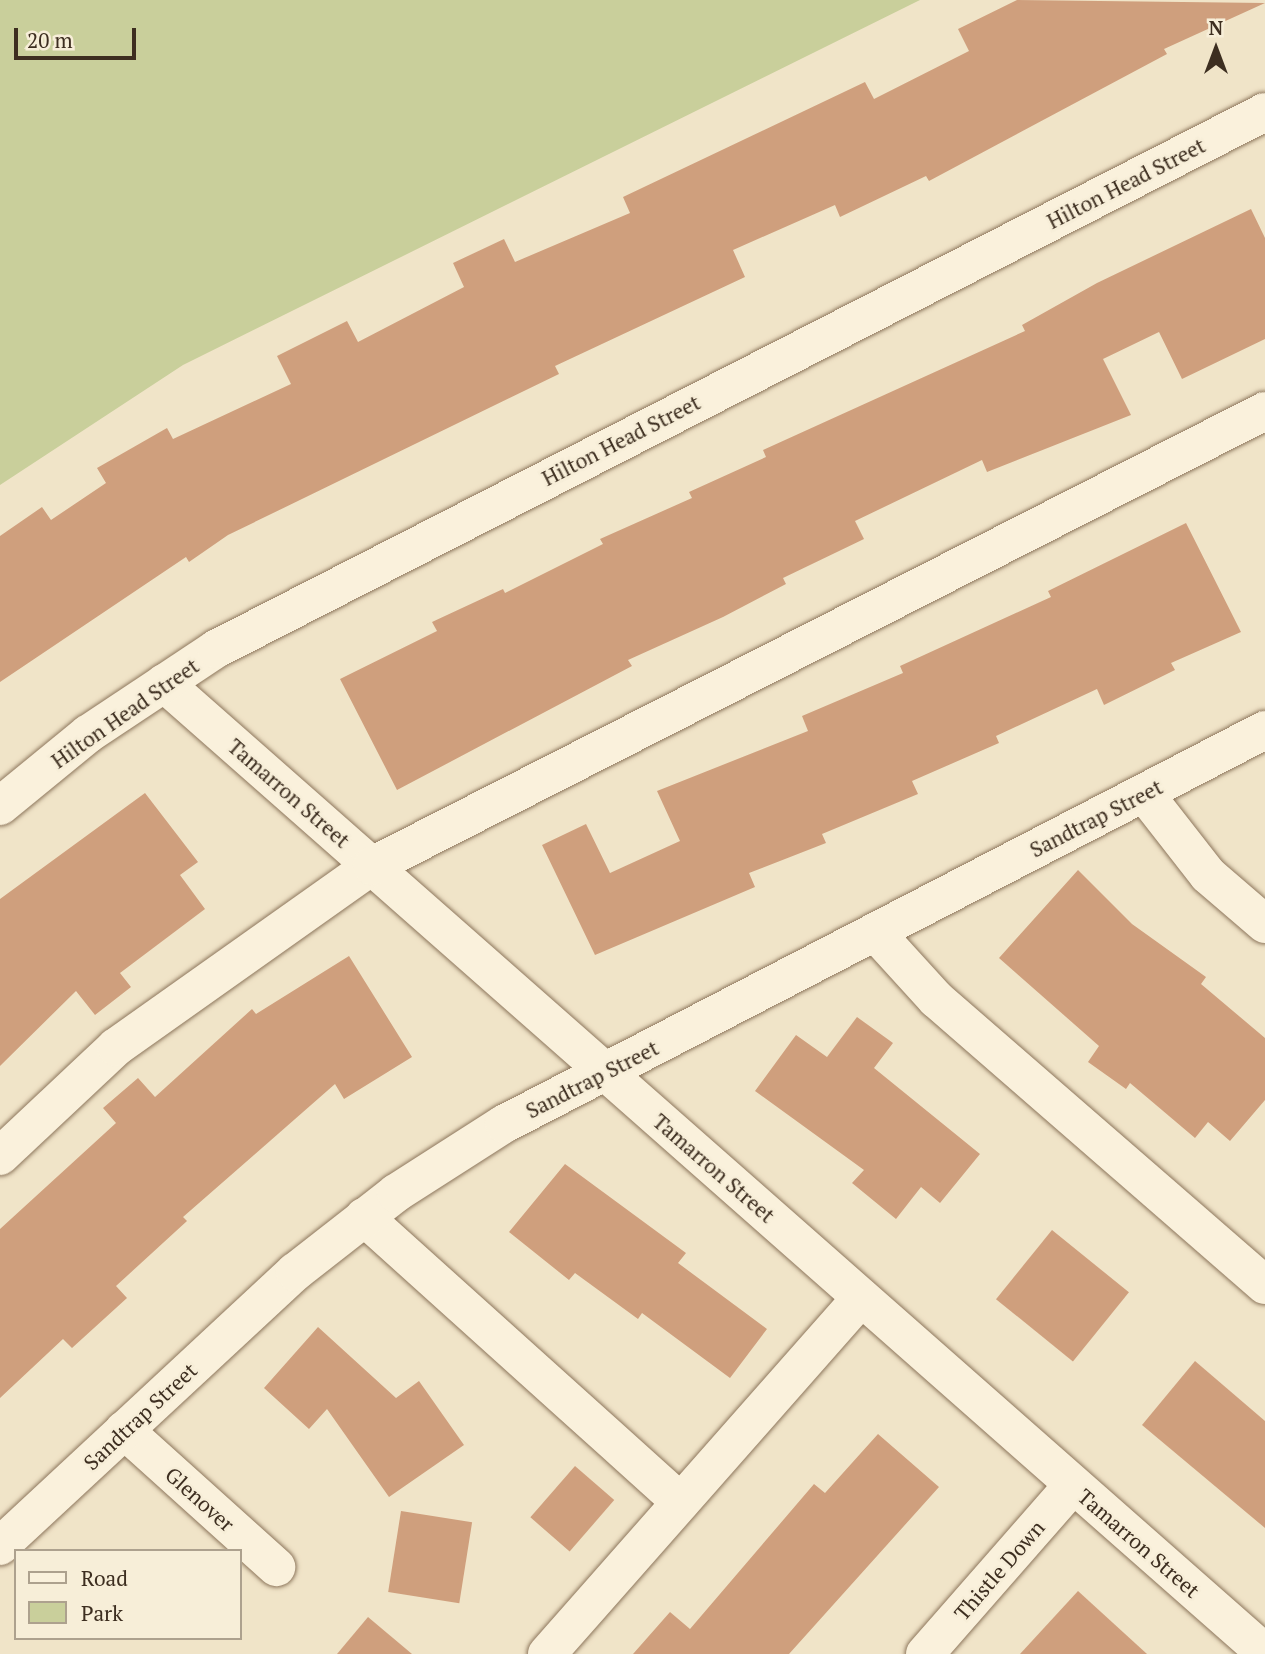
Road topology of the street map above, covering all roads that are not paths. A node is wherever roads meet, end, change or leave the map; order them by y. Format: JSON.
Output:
{"nodes":[{"id":1,"x":1265,"y":112,"type":"edge"},
{"id":2,"x":1265,"y":411,"type":"edge"},
{"id":3,"x":164,"y":683,"type":"junction"},
{"id":4,"x":1265,"y":730,"type":"edge"},
{"id":5,"x":1144,"y":793,"type":"junction"},
{"id":6,"x":0,"y":806,"type":"edge"},
{"id":7,"x":372,"y":866,"type":"junction"},
{"id":8,"x":1265,"y":924,"type":"edge"},
{"id":9,"x":876,"y":932,"type":"junction"},
{"id":10,"x":605,"y":1072,"type":"junction"},
{"id":11,"x":0,"y":1156,"type":"edge"},
{"id":12,"x":364,"y":1217,"type":"junction"},
{"id":13,"x":1265,"y":1285,"type":"edge"},
{"id":14,"x":861,"y":1298,"type":"junction"},
{"id":15,"x":124,"y":1430,"type":"junction"},
{"id":16,"x":1073,"y":1485,"type":"junction"},
{"id":17,"x":680,"y":1502,"type":"junction"},
{"id":18,"x":0,"y":1546,"type":"edge"},
{"id":19,"x":275,"y":1567,"type":"dead end"},
{"id":20,"x":1263,"y":1651,"type":"edge"},
{"id":21,"x":547,"y":1654,"type":"edge"},
{"id":22,"x":925,"y":1654,"type":"edge"}],
"edges":[{"from":1,"to":3,"type":"street","name":"Hilton Head Street"},
{"from":2,"to":7,"type":"street"},
{"from":3,"to":6,"type":"street","name":"Hilton Head Street"},
{"from":3,"to":7,"type":"street","name":"Tamarron Street"},
{"from":4,"to":5,"type":"street","name":"Sandtrap Street"},
{"from":5,"to":8,"type":"street"},
{"from":5,"to":9,"type":"street","name":"Sandtrap Street"},
{"from":7,"to":10,"type":"street","name":"Tamarron Street"},
{"from":7,"to":11,"type":"street"},
{"from":9,"to":10,"type":"street","name":"Sandtrap Street"},
{"from":9,"to":13,"type":"street"},
{"from":10,"to":12,"type":"street","name":"Sandtrap Street"},
{"from":10,"to":14,"type":"street","name":"Tamarron Street"},
{"from":12,"to":15,"type":"street","name":"Sandtrap Street"},
{"from":12,"to":17,"type":"street"},
{"from":14,"to":16,"type":"street","name":"Tamarron Street"},
{"from":14,"to":17,"type":"street"},
{"from":15,"to":18,"type":"street","name":"Sandtrap Street"},
{"from":15,"to":19,"type":"street","name":"Glenover"},
{"from":16,"to":20,"type":"street","name":"Tamarron Street"},
{"from":16,"to":22,"type":"street","name":"Thistle Down"},
{"from":17,"to":21,"type":"street"}]}
